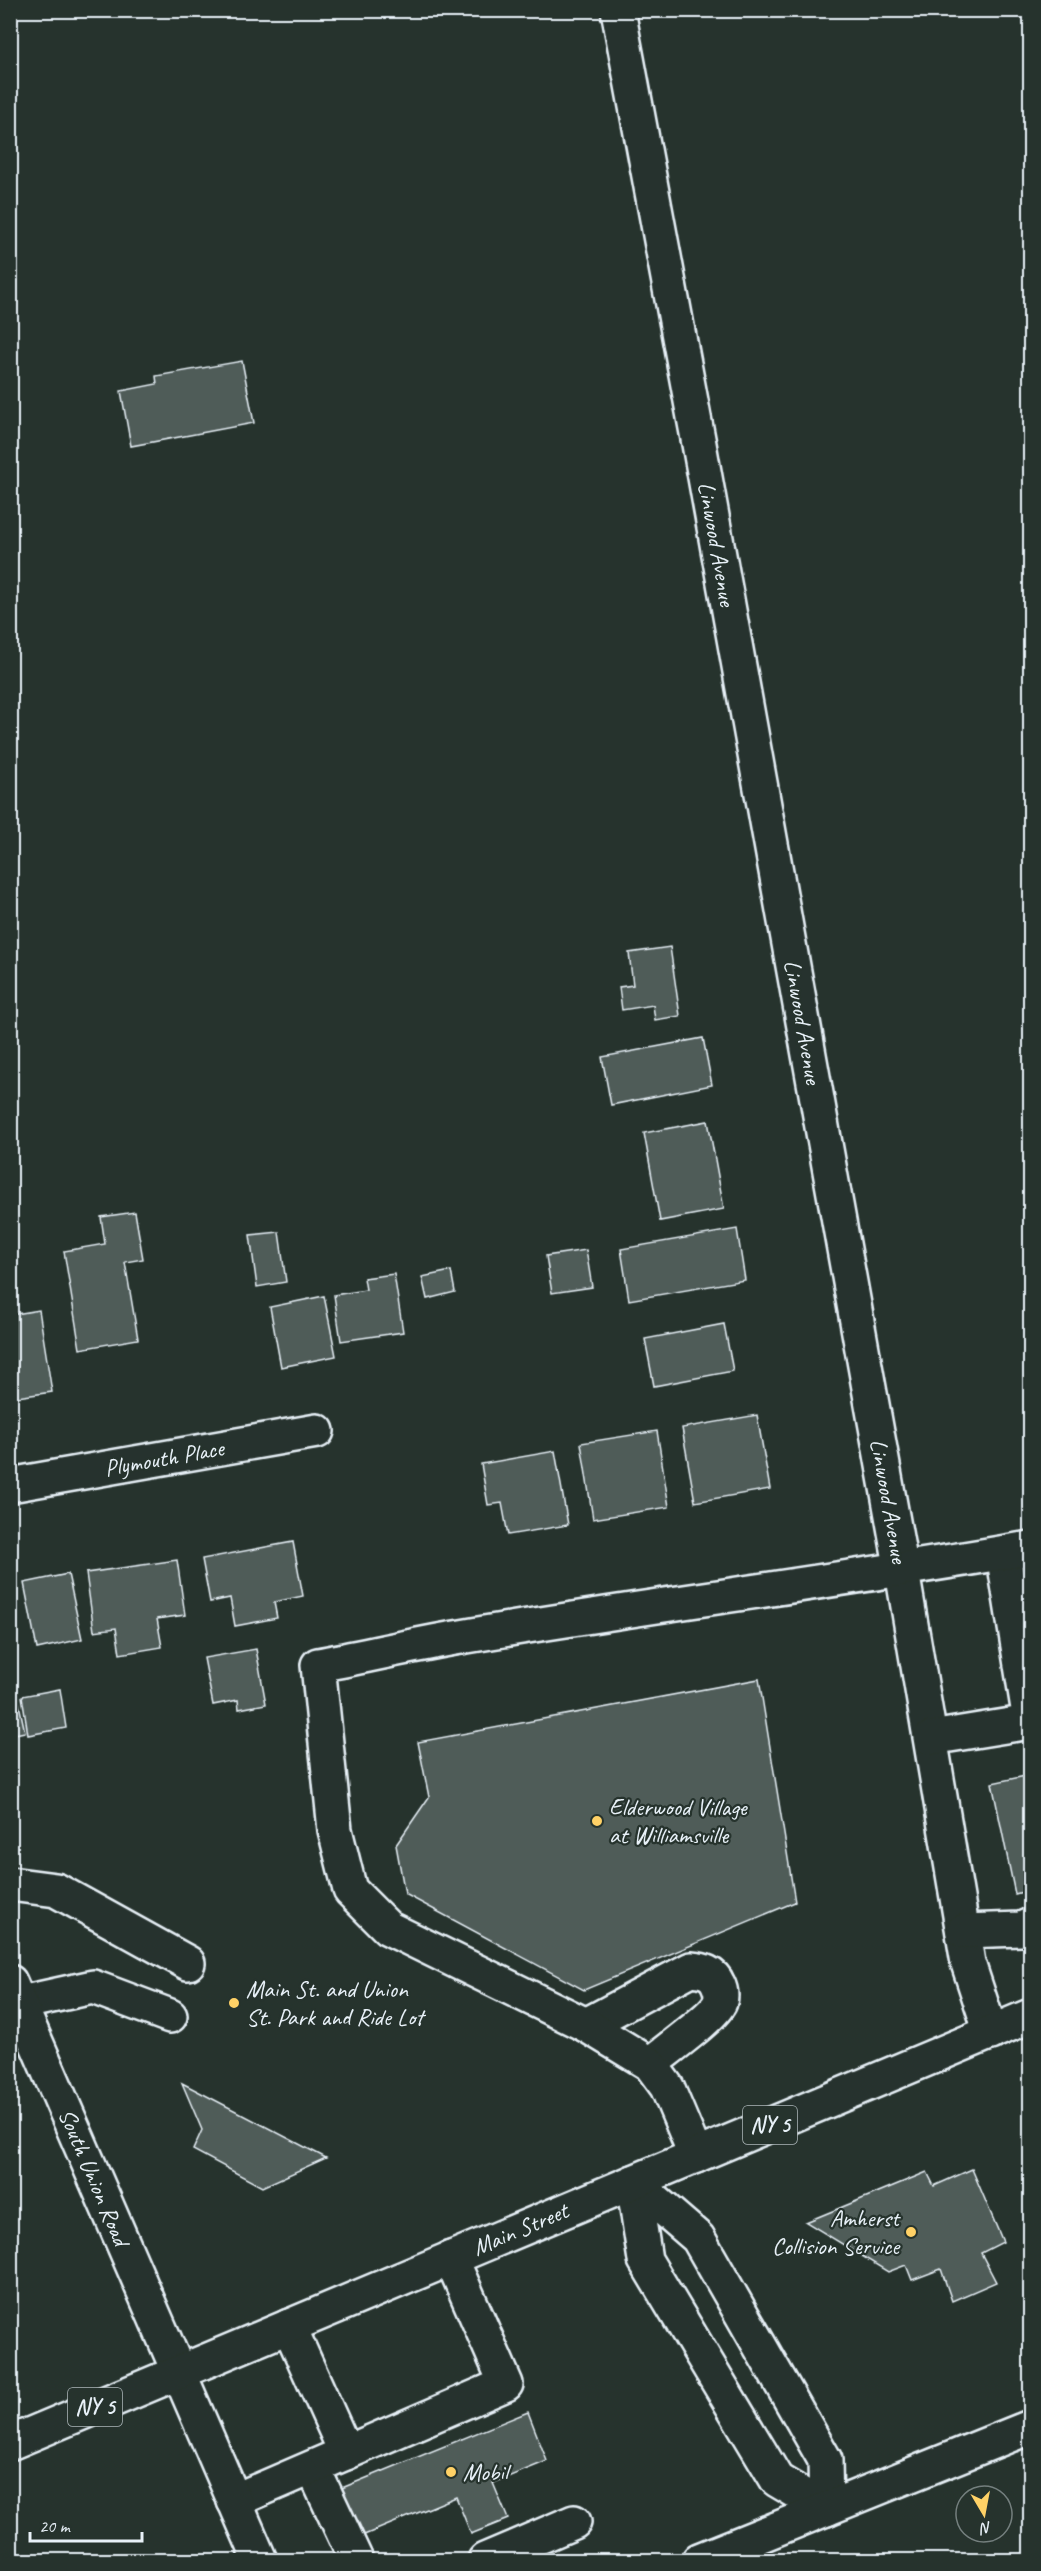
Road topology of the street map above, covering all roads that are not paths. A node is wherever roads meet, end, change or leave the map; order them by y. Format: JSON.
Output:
{"nodes":[{"id":1,"x":618,"y":10,"type":"edge"},
{"id":2,"x":317,"y":1431,"type":"dead end"},
{"id":3,"x":10,"y":1485,"type":"edge"},
{"id":4,"x":1017,"y":1550,"type":"edge"},
{"id":5,"x":902,"y":1571,"type":"junction"},
{"id":6,"x":1030,"y":1721,"type":"edge"},
{"id":7,"x":931,"y":1738,"type":"junction"},
{"id":8,"x":10,"y":1884,"type":"edge"},
{"id":9,"x":1030,"y":1925,"type":"edge"},
{"id":10,"x":963,"y":1931,"type":"junction"},
{"id":11,"x":188,"y":1963,"type":"dead end"},
{"id":12,"x":15,"y":1992,"type":"edge"},
{"id":13,"x":170,"y":2016,"type":"dead end"},
{"id":14,"x":1030,"y":2016,"type":"edge"},
{"id":15,"x":586,"y":2025,"type":"junction"},
{"id":16,"x":991,"y":2033,"type":"junction"},
{"id":17,"x":650,"y":2064,"type":"junction"},
{"id":18,"x":696,"y":2156,"type":"junction"},
{"id":19,"x":633,"y":2182,"type":"junction"},
{"id":20,"x":451,"y":2258,"type":"junction"},
{"id":21,"x":289,"y":2326,"type":"junction"},
{"id":22,"x":180,"y":2372,"type":"junction"},
{"id":23,"x":1030,"y":2427,"type":"edge"},
{"id":24,"x":10,"y":2443,"type":"edge"},
{"id":25,"x":346,"y":2453,"type":"junction"},
{"id":26,"x":313,"y":2468,"type":"junction"},
{"id":27,"x":234,"y":2501,"type":"junction"},
{"id":28,"x":826,"y":2509,"type":"junction"},
{"id":29,"x":574,"y":2522,"type":"dead end"},
{"id":30,"x":260,"y":2560,"type":"edge"},
{"id":31,"x":356,"y":2560,"type":"edge"},
{"id":32,"x":484,"y":2560,"type":"edge"},
{"id":33,"x":699,"y":2560,"type":"edge"}],
"edges":[{"from":1,"to":5,"type":"street","name":"Linwood Avenue"},
{"from":2,"to":3,"type":"street","name":"Plymouth Place"},
{"from":4,"to":5,"type":"street"},
{"from":4,"to":6,"type":"street"},
{"from":5,"to":7,"type":"street","name":"Linwood Avenue"},
{"from":5,"to":15,"type":"street"},
{"from":6,"to":7,"type":"street"},
{"from":7,"to":10,"type":"street","name":"Linwood Avenue"},
{"from":8,"to":11,"type":"street"},
{"from":9,"to":10,"type":"street"},
{"from":10,"to":16,"type":"street","name":"Linwood Avenue"},
{"from":12,"to":13,"type":"street"},
{"from":12,"to":22,"type":"street","name":"South Union Road"},
{"from":14,"to":16,"type":"street","name":"Main Street","number":"NY 5"},
{"from":15,"to":17,"type":"street"},
{"from":15,"to":17,"type":"street"},
{"from":16,"to":18,"type":"street","name":"Main Street","number":"NY 5"},
{"from":17,"to":18,"type":"street"},
{"from":18,"to":19,"type":"street","name":"Main Street","number":"NY 5"},
{"from":19,"to":20,"type":"street","name":"Main Street","number":"NY 5"},
{"from":19,"to":28,"type":"street"},
{"from":19,"to":28,"type":"street"},
{"from":20,"to":21,"type":"street","name":"Main Street","number":"NY 5"},
{"from":20,"to":25,"type":"street"},
{"from":21,"to":22,"type":"street","name":"Main Street","number":"NY 5"},
{"from":21,"to":25,"type":"street"},
{"from":22,"to":24,"type":"street","name":"Main Street","number":"NY 5"},
{"from":22,"to":27,"type":"street","name":"South Union Road"},
{"from":23,"to":28,"type":"street"},
{"from":25,"to":26,"type":"street"},
{"from":26,"to":27,"type":"street"},
{"from":26,"to":31,"type":"street"},
{"from":27,"to":30,"type":"street","name":"South Union Road"},
{"from":28,"to":33,"type":"street"},
{"from":29,"to":32,"type":"street"}]}
